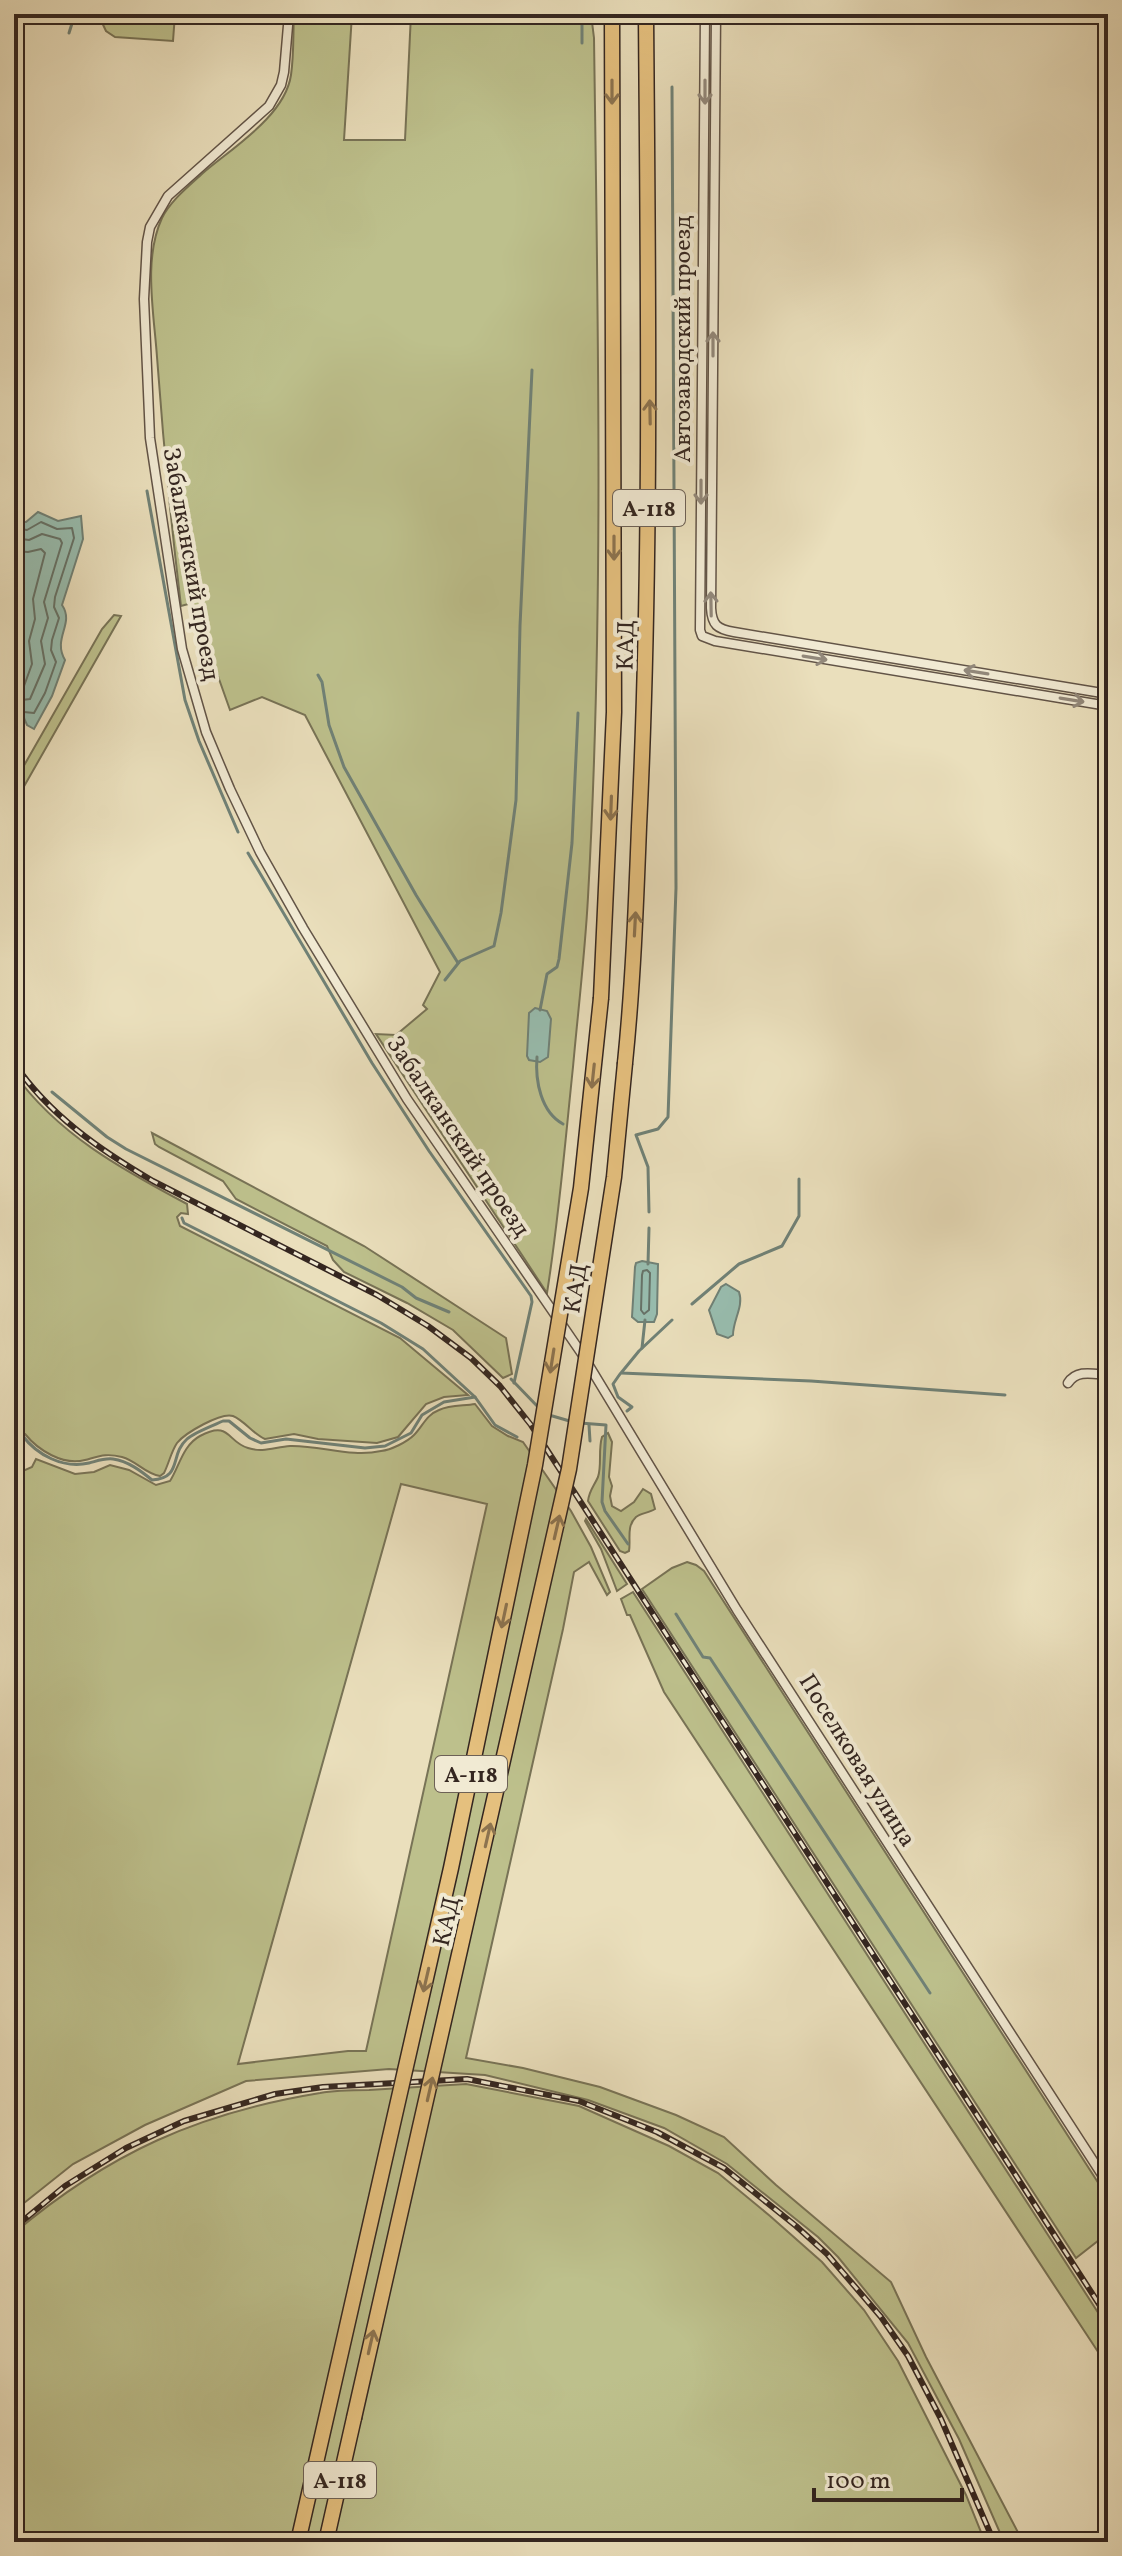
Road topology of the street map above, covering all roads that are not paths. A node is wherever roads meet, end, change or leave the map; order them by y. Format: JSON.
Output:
{"nodes":[{"id":1,"x":289,"y":14,"type":"edge"},
{"id":2,"x":612,"y":14,"type":"edge"},
{"id":3,"x":646,"y":14,"type":"edge"},
{"id":4,"x":705,"y":14,"type":"edge"},
{"id":5,"x":716,"y":14,"type":"edge"},
{"id":6,"x":1108,"y":694,"type":"edge"},
{"id":7,"x":1108,"y":706,"type":"edge"},
{"id":8,"x":582,"y":1354,"type":"joint"},
{"id":9,"x":1108,"y":1375,"type":"edge"},
{"id":10,"x":1068,"y":1383,"type":"dead end"},
{"id":11,"x":1108,"y":2184,"type":"edge"},
{"id":12,"x":298,"y":2542,"type":"edge"},
{"id":13,"x":326,"y":2542,"type":"edge"}],
"edges":[{"from":1,"to":8,"type":"street","name":"Забалканский проезд"},
{"from":2,"to":12,"type":"highway","name":"КАД","number":"А-118","one_way":true,"bridge":true},
{"from":13,"to":3,"type":"highway","name":"КАД","number":"А-118","one_way":true,"bridge":true},
{"from":4,"to":7,"type":"street","name":"Автозаводский проезд","one_way":true},
{"from":6,"to":5,"type":"street","name":"Автозаводский проезд","one_way":true},
{"from":8,"to":11,"type":"street","name":"Поселковая улица"},
{"from":9,"to":10,"type":"street"}]}
